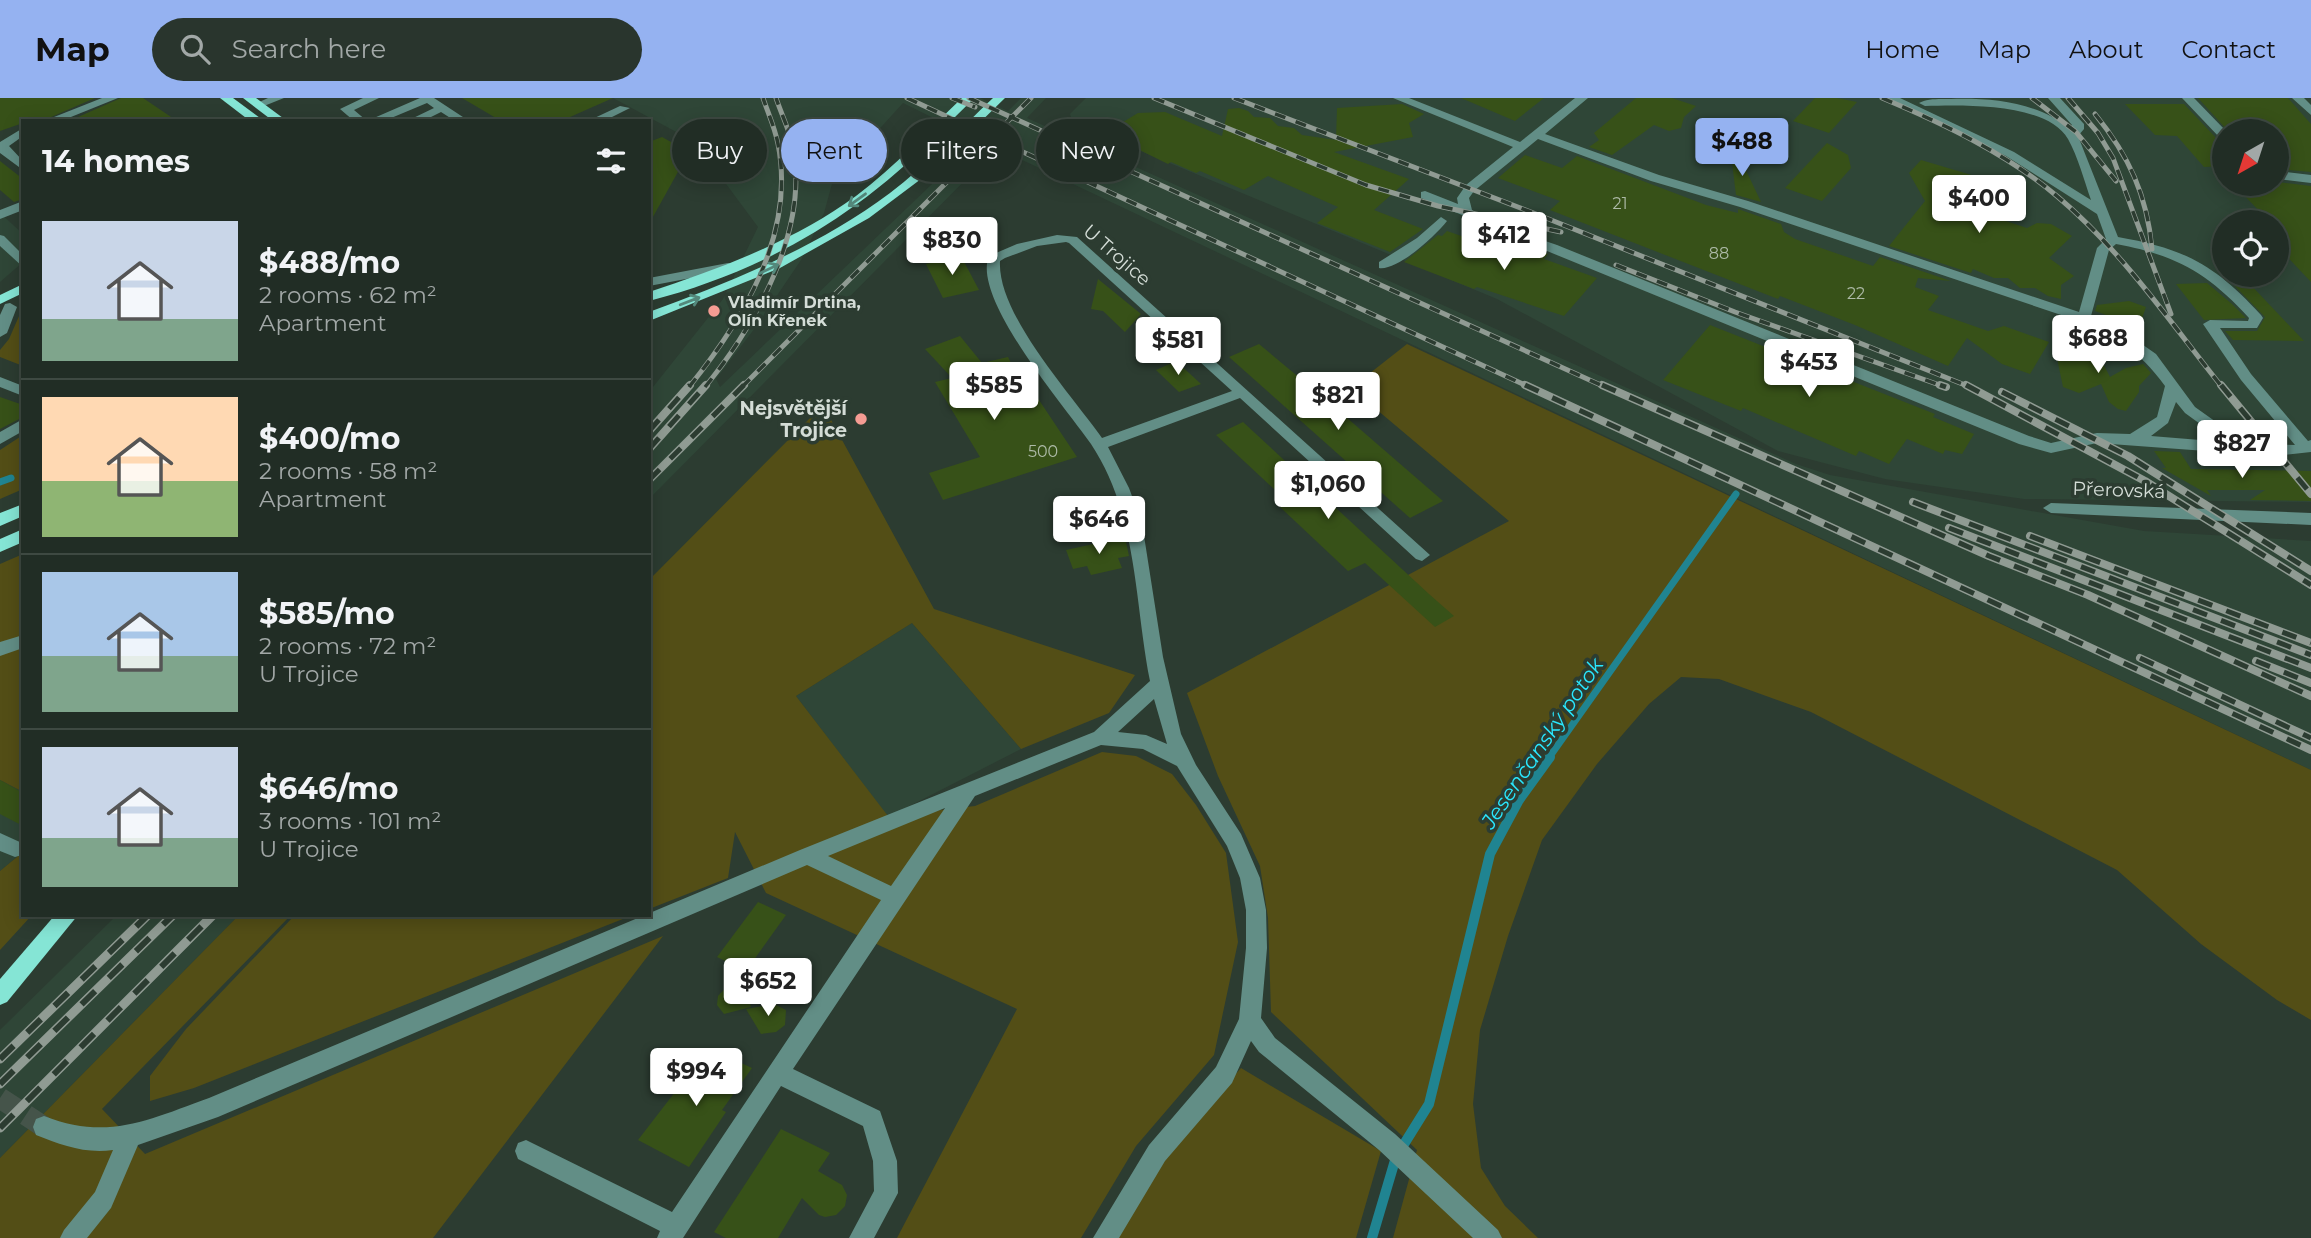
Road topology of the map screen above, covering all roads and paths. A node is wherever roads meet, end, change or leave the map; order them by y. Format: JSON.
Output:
{"nodes":[{"id":1,"x":112,"y":98,"type":"edge"},
{"id":2,"x":278,"y":98,"type":"edge"},
{"id":3,"x":373,"y":98,"type":"edge"},
{"id":4,"x":426,"y":98,"type":"edge"},
{"id":5,"x":968,"y":98,"type":"edge"},
{"id":6,"x":999,"y":98,"type":"edge"},
{"id":7,"x":1399,"y":98,"type":"edge"},
{"id":8,"x":1582,"y":98,"type":"edge"},
{"id":9,"x":1891,"y":98,"type":"edge"},
{"id":10,"x":1898,"y":98,"type":"edge"},
{"id":11,"x":2054,"y":98,"type":"edge"},
{"id":12,"x":2188,"y":98,"type":"edge"},
{"id":13,"x":2298,"y":98,"type":"edge"},
{"id":14,"x":227,"y":99,"type":"edge"},
{"id":15,"x":254,"y":102,"type":"edge"},
{"id":16,"x":1922,"y":107,"type":"junction"},
{"id":17,"x":442,"y":108,"type":"junction"},
{"id":18,"x":624,"y":108,"type":"dead end"},
{"id":19,"x":2311,"y":112,"type":"edge"},
{"id":20,"x":55,"y":119,"type":"edge"},
{"id":21,"x":242,"y":119,"type":"edge"},
{"id":22,"x":255,"y":119,"type":"edge"},
{"id":23,"x":279,"y":119,"type":"edge"},
{"id":24,"x":358,"y":119,"type":"edge"},
{"id":25,"x":378,"y":119,"type":"edge"},
{"id":26,"x":417,"y":119,"type":"edge"},
{"id":27,"x":460,"y":119,"type":"edge"},
{"id":28,"x":599,"y":119,"type":"edge"},
{"id":29,"x":2212,"y":123,"type":"edge"},
{"id":30,"x":21,"y":132,"type":"edge"},
{"id":31,"x":1538,"y":135,"type":"junction"},
{"id":32,"x":2072,"y":135,"type":"junction"},
{"id":33,"x":1523,"y":147,"type":"junction"},
{"id":34,"x":21,"y":165,"type":"edge"},
{"id":35,"x":2289,"y":177,"type":"edge"},
{"id":36,"x":2311,"y":178,"type":"edge"},
{"id":37,"x":1426,"y":195,"type":"dead end"},
{"id":38,"x":21,"y":206,"type":"edge"},
{"id":39,"x":1466,"y":212,"type":"junction"},
{"id":40,"x":2102,"y":212,"type":"junction"},
{"id":41,"x":0,"y":215,"type":"edge"},
{"id":42,"x":1441,"y":221,"type":"dead end"},
{"id":43,"x":0,"y":222,"type":"edge"},
{"id":44,"x":0,"y":239,"type":"edge"},
{"id":45,"x":2113,"y":240,"type":"junction"},
{"id":46,"x":21,"y":261,"type":"edge"},
{"id":47,"x":741,"y":263,"type":"junction"},
{"id":48,"x":1384,"y":265,"type":"dead end"},
{"id":49,"x":2197,"y":265,"type":"junction"},
{"id":50,"x":2212,"y":266,"type":"edge"},
{"id":51,"x":651,"y":282,"type":"edge"},
{"id":52,"x":21,"y":290,"type":"edge"},
{"id":53,"x":651,"y":296,"type":"edge"},
{"id":54,"x":8,"y":304,"type":"edge"},
{"id":55,"x":651,"y":316,"type":"edge"},
{"id":56,"x":2084,"y":318,"type":"junction"},
{"id":57,"x":0,"y":333,"type":"edge"},
{"id":58,"x":0,"y":382,"type":"edge"},
{"id":59,"x":2171,"y":387,"type":"junction"},
{"id":60,"x":21,"y":390,"type":"edge"},
{"id":61,"x":1243,"y":393,"type":"junction"},
{"id":62,"x":21,"y":425,"type":"edge"},
{"id":63,"x":0,"y":439,"type":"edge"},
{"id":64,"x":2135,"y":439,"type":"junction"},
{"id":65,"x":1099,"y":445,"type":"junction"},
{"id":66,"x":2309,"y":447,"type":"edge"},
{"id":67,"x":2247,"y":448,"type":"junction"},
{"id":68,"x":21,"y":504,"type":"edge"},
{"id":69,"x":2051,"y":508,"type":"dead end"},
{"id":70,"x":0,"y":510,"type":"edge"},
{"id":71,"x":21,"y":510,"type":"edge"},
{"id":72,"x":2311,"y":519,"type":"edge"},
{"id":73,"x":0,"y":520,"type":"edge"},
{"id":74,"x":21,"y":537,"type":"edge"},
{"id":75,"x":0,"y":546,"type":"edge"},
{"id":76,"x":1422,"y":555,"type":"dead end"},
{"id":77,"x":21,"y":643,"type":"edge"},
{"id":78,"x":0,"y":649,"type":"edge"},
{"id":79,"x":1158,"y":684,"type":"junction"},
{"id":80,"x":1100,"y":737,"type":"junction"},
{"id":81,"x":1184,"y":761,"type":"junction"},
{"id":82,"x":970,"y":789,"type":"junction"},
{"id":83,"x":807,"y":856,"type":"junction"},
{"id":84,"x":894,"y":897,"type":"junction"},
{"id":85,"x":64,"y":917,"type":"edge"},
{"id":86,"x":64,"y":917,"type":"edge"},
{"id":87,"x":0,"y":979,"type":"edge"},
{"id":88,"x":0,"y":995,"type":"edge"},
{"id":89,"x":1250,"y":1020,"type":"junction"},
{"id":90,"x":778,"y":1073,"type":"junction"},
{"id":91,"x":44,"y":1128,"type":"tunnel mouth"},
{"id":92,"x":130,"y":1137,"type":"junction"},
{"id":93,"x":526,"y":1151,"type":"dead end"},
{"id":94,"x":672,"y":1232,"type":"edge"},
{"id":95,"x":72,"y":1238,"type":"edge"},
{"id":96,"x":862,"y":1238,"type":"edge"},
{"id":97,"x":1105,"y":1238,"type":"edge"},
{"id":98,"x":1490,"y":1238,"type":"edge"}],
"edges":[{"from":1,"to":20,"type":"street"},
{"from":2,"to":15,"type":"street"},
{"from":3,"to":24,"type":"street"},
{"from":4,"to":17,"type":"street"},
{"from":4,"to":25,"type":"street"},
{"from":5,"to":47,"type":"main road","one_way":true},
{"from":55,"to":6,"type":"main road","one_way":true},
{"from":7,"to":33,"type":"street"},
{"from":8,"to":31,"type":"street"},
{"from":9,"to":16,"type":"street"},
{"from":10,"to":16,"type":"street"},
{"from":11,"to":32,"type":"street"},
{"from":12,"to":29,"type":"street"},
{"from":13,"to":19,"type":"street"},
{"from":14,"to":21,"type":"main road"},
{"from":14,"to":22,"type":"main road"},
{"from":15,"to":23,"type":"main road"},
{"from":16,"to":32,"type":"street"},
{"from":16,"to":40,"type":"street"},
{"from":17,"to":26,"type":"street"},
{"from":17,"to":27,"type":"street"},
{"from":18,"to":28,"type":"street"},
{"from":30,"to":34,"type":"street"},
{"from":31,"to":33,"type":"street"},
{"from":31,"to":56,"type":"street"},
{"from":32,"to":40,"type":"street"},
{"from":33,"to":39,"type":"street"},
{"from":35,"to":36,"type":"street"},
{"from":37,"to":39,"type":"street"},
{"from":38,"to":41,"type":"street"},
{"from":39,"to":64,"type":"street"},
{"from":40,"to":45,"type":"street"},
{"from":41,"to":43,"type":"street"},
{"from":42,"to":48,"type":"street"},
{"from":44,"to":46,"type":"street"},
{"from":45,"to":49,"type":"street"},
{"from":45,"to":56,"type":"street"},
{"from":47,"to":51,"type":"street"},
{"from":47,"to":53,"type":"main road"},
{"from":49,"to":50,"type":"street"},
{"from":49,"to":66,"type":"street"},
{"from":52,"to":54,"type":"main road"},
{"from":54,"to":57,"type":"street"},
{"from":56,"to":59,"type":"street"},
{"from":58,"to":60,"type":"street"},
{"from":59,"to":64,"type":"street"},
{"from":59,"to":67,"type":"street"},
{"from":61,"to":65,"type":"street"},
{"from":61,"to":65,"type":"street","name":"U Trojice"},
{"from":61,"to":76,"type":"street","name":"U Trojice"},
{"from":62,"to":63,"type":"street"},
{"from":64,"to":67,"type":"street"},
{"from":65,"to":79,"type":"street","name":"U Trojice"},
{"from":66,"to":67,"type":"street"},
{"from":68,"to":70,"type":"main road"},
{"from":69,"to":72,"type":"street","name":"Přerovská"},
{"from":71,"to":73,"type":"main road"},
{"from":74,"to":75,"type":"main road"},
{"from":77,"to":78,"type":"street"},
{"from":79,"to":80,"type":"street"},
{"from":79,"to":81,"type":"street","name":"U Trojice"},
{"from":80,"to":81,"type":"street"},
{"from":80,"to":82,"type":"street"},
{"from":81,"to":89,"type":"street","name":"U Trojice"},
{"from":82,"to":83,"type":"street"},
{"from":82,"to":84,"type":"street"},
{"from":83,"to":84,"type":"street"},
{"from":83,"to":92,"type":"street"},
{"from":84,"to":90,"type":"street"},
{"from":85,"to":87,"type":"main road"},
{"from":86,"to":88,"type":"main road"},
{"from":89,"to":97,"type":"street","name":"U Trojice"},
{"from":89,"to":98,"type":"street"},
{"from":90,"to":94,"type":"street"},
{"from":90,"to":96,"type":"street"},
{"from":91,"to":92,"type":"street"},
{"from":92,"to":95,"type":"street"},
{"from":93,"to":94,"type":"street"}]}
